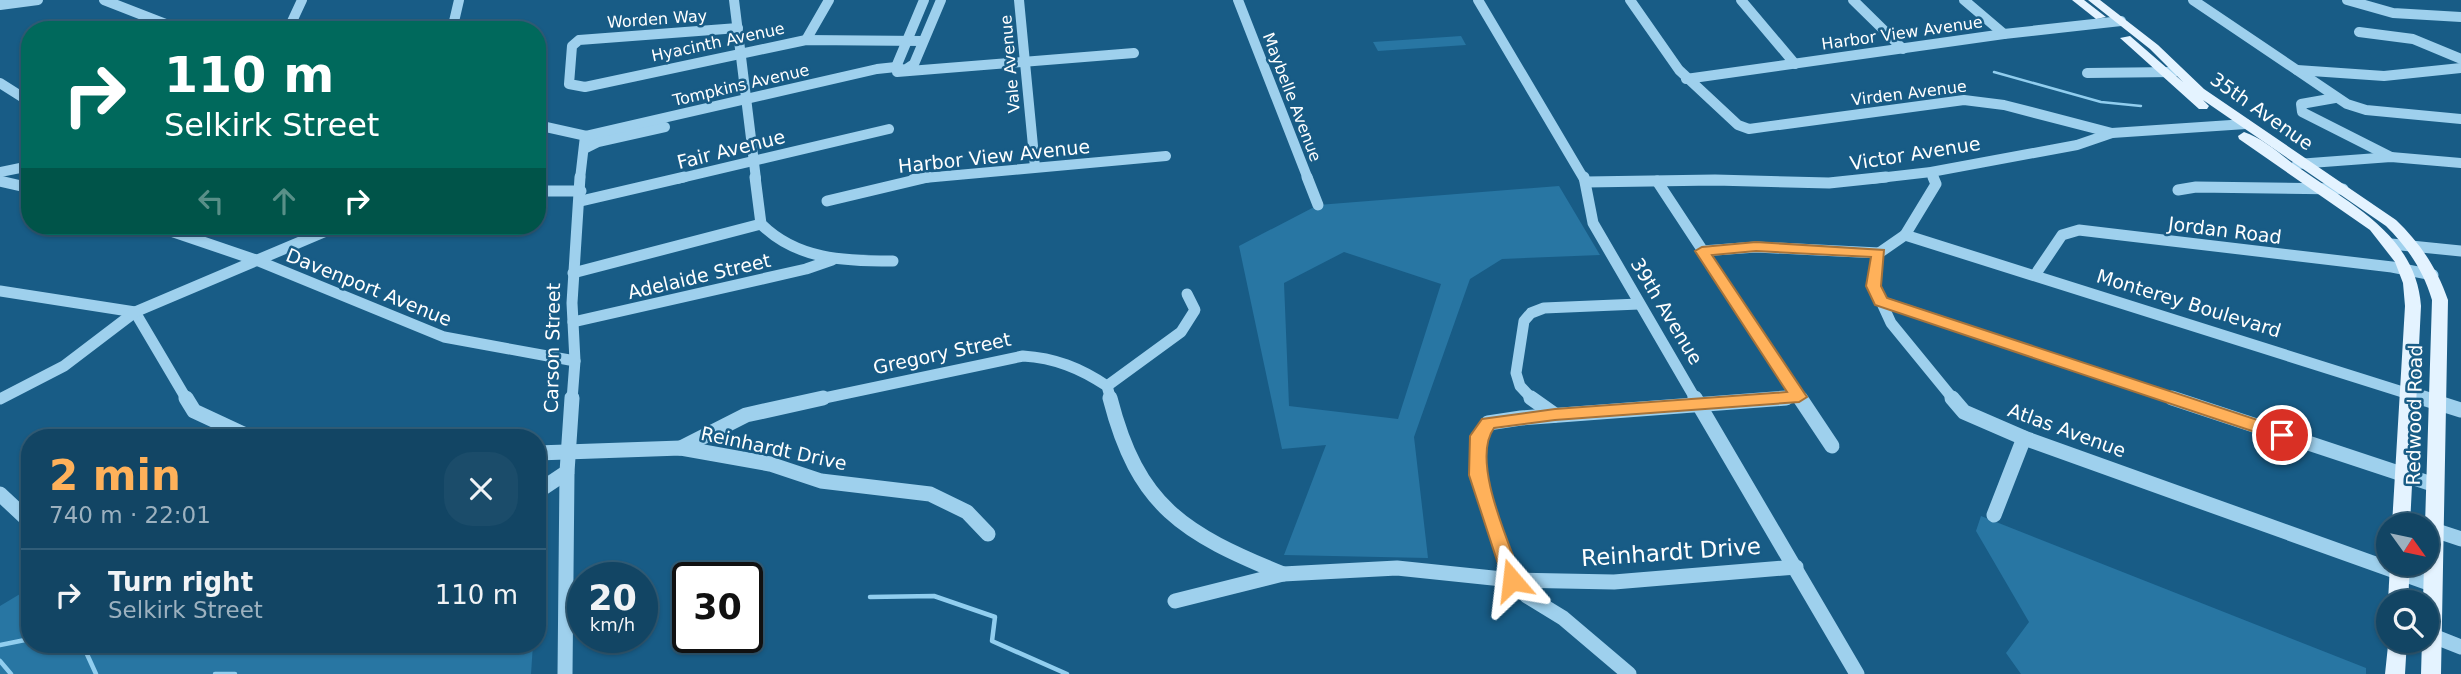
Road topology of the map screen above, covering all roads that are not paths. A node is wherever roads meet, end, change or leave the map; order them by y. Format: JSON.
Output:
{"nodes":[{"id":1,"x":38,"y":0,"type":"edge"},
{"id":2,"x":104,"y":0,"type":"edge"},
{"id":3,"x":302,"y":0,"type":"edge"},
{"id":4,"x":459,"y":0,"type":"edge"},
{"id":5,"x":734,"y":0,"type":"edge"},
{"id":6,"x":829,"y":0,"type":"edge"},
{"id":7,"x":924,"y":0,"type":"edge"},
{"id":8,"x":941,"y":0,"type":"edge"},
{"id":9,"x":1019,"y":0,"type":"edge"},
{"id":10,"x":1238,"y":0,"type":"edge"},
{"id":11,"x":1478,"y":0,"type":"edge"},
{"id":12,"x":1630,"y":0,"type":"edge"},
{"id":13,"x":1741,"y":0,"type":"edge"},
{"id":14,"x":1853,"y":0,"type":"edge"},
{"id":15,"x":1964,"y":0,"type":"edge"},
{"id":16,"x":2077,"y":0,"type":"edge"},
{"id":17,"x":2093,"y":0,"type":"edge"},
{"id":18,"x":2193,"y":0,"type":"edge"},
{"id":19,"x":2347,"y":0,"type":"edge"},
{"id":20,"x":0,"y":5,"type":"edge"},
{"id":21,"x":2461,"y":17,"type":"edge"},
{"id":22,"x":151,"y":21,"type":"edge"},
{"id":23,"x":292,"y":21,"type":"edge"},
{"id":24,"x":454,"y":21,"type":"edge"},
{"id":25,"x":2105,"y":21,"type":"junction"},
{"id":26,"x":2121,"y":21,"type":"junction"},
{"id":27,"x":738,"y":28,"type":"junction"},
{"id":28,"x":2359,"y":32,"type":"dead end"},
{"id":29,"x":2004,"y":34,"type":"junction"},
{"id":30,"x":579,"y":40,"type":"joint"},
{"id":31,"x":806,"y":40,"type":"junction"},
{"id":32,"x":908,"y":41,"type":"junction"},
{"id":33,"x":923,"y":41,"type":"junction"},
{"id":34,"x":1903,"y":49,"type":"junction"},
{"id":35,"x":742,"y":53,"type":"junction"},
{"id":36,"x":1133,"y":53,"type":"dead end"},
{"id":37,"x":2461,"y":59,"type":"edge"},
{"id":38,"x":1025,"y":60,"type":"junction"},
{"id":39,"x":1795,"y":64,"type":"junction"},
{"id":40,"x":2461,"y":68,"type":"edge"},
{"id":41,"x":900,"y":69,"type":"junction"},
{"id":42,"x":2297,"y":70,"type":"junction"},
{"id":43,"x":2161,"y":72,"type":"junction"},
{"id":44,"x":2178,"y":72,"type":"junction"},
{"id":45,"x":2087,"y":73,"type":"dead end"},
{"id":46,"x":1686,"y":79,"type":"junction"},
{"id":47,"x":0,"y":83,"type":"edge"},
{"id":48,"x":21,"y":96,"type":"edge"},
{"id":49,"x":2336,"y":98,"type":"junction"},
{"id":50,"x":747,"y":104,"type":"junction"},
{"id":51,"x":2461,"y":119,"type":"edge"},
{"id":52,"x":2246,"y":124,"type":"junction"},
{"id":53,"x":2229,"y":125,"type":"junction"},
{"id":54,"x":546,"y":127,"type":"edge"},
{"id":55,"x":889,"y":129,"type":"dead end"},
{"id":56,"x":2112,"y":133,"type":"junction"},
{"id":57,"x":585,"y":136,"type":"junction"},
{"id":58,"x":613,"y":139,"type":"junction"},
{"id":59,"x":584,"y":149,"type":"junction"},
{"id":60,"x":1166,"y":156,"type":"dead end"},
{"id":61,"x":2391,"y":157,"type":"junction"},
{"id":62,"x":753,"y":162,"type":"junction"},
{"id":63,"x":2461,"y":163,"type":"edge"},
{"id":64,"x":2305,"y":164,"type":"junction"},
{"id":65,"x":2287,"y":165,"type":"junction"},
{"id":66,"x":1035,"y":167,"type":"junction"},
{"id":67,"x":21,"y":168,"type":"edge"},
{"id":68,"x":0,"y":172,"type":"edge"},
{"id":69,"x":1931,"y":172,"type":"junction"},
{"id":70,"x":0,"y":181,"type":"edge"},
{"id":71,"x":1657,"y":181,"type":"junction"},
{"id":72,"x":1586,"y":183,"type":"junction"},
{"id":73,"x":21,"y":186,"type":"edge"},
{"id":74,"x":2343,"y":189,"type":"junction"},
{"id":75,"x":2178,"y":190,"type":"dead end"},
{"id":76,"x":2324,"y":190,"type":"junction"},
{"id":77,"x":546,"y":192,"type":"edge"},
{"id":78,"x":581,"y":196,"type":"junction"},
{"id":79,"x":827,"y":201,"type":"dead end"},
{"id":80,"x":1318,"y":205,"type":"dead end"},
{"id":81,"x":761,"y":224,"type":"junction"},
{"id":82,"x":182,"y":235,"type":"edge"},
{"id":83,"x":316,"y":235,"type":"edge"},
{"id":84,"x":1905,"y":235,"type":"junction"},
{"id":85,"x":2391,"y":244,"type":"junction"},
{"id":86,"x":2414,"y":247,"type":"junction"},
{"id":87,"x":1702,"y":251,"type":"junction"},
{"id":88,"x":2461,"y":251,"type":"edge"},
{"id":89,"x":1879,"y":253,"type":"junction"},
{"id":90,"x":256,"y":260,"type":"junction"},
{"id":91,"x":832,"y":260,"type":"junction"},
{"id":92,"x":893,"y":261,"type":"dead end"},
{"id":93,"x":2407,"y":270,"type":"junction"},
{"id":94,"x":573,"y":273,"type":"junction"},
{"id":95,"x":2035,"y":275,"type":"junction"},
{"id":96,"x":2433,"y":275,"type":"junction"},
{"id":97,"x":0,"y":291,"type":"edge"},
{"id":98,"x":1187,"y":294,"type":"dead end"},
{"id":99,"x":1880,"y":301,"type":"junction"},
{"id":100,"x":1639,"y":304,"type":"junction"},
{"id":101,"x":135,"y":312,"type":"junction"},
{"id":102,"x":573,"y":322,"type":"junction"},
{"id":103,"x":575,"y":360,"type":"junction"},
{"id":104,"x":1107,"y":386,"type":"junction"},
{"id":105,"x":2408,"y":391,"type":"junction"},
{"id":106,"x":1799,"y":397,"type":"junction"},
{"id":107,"x":0,"y":398,"type":"edge"},
{"id":108,"x":2436,"y":403,"type":"junction"},
{"id":109,"x":1700,"y":404,"type":"junction"},
{"id":110,"x":2461,"y":410,"type":"edge"},
{"id":111,"x":1555,"y":415,"type":"junction"},
{"id":112,"x":233,"y":429,"type":"edge"},
{"id":113,"x":2024,"y":438,"type":"junction"},
{"id":114,"x":1832,"y":446,"type":"dead end"},
{"id":115,"x":681,"y":448,"type":"junction"},
{"id":116,"x":568,"y":452,"type":"junction"},
{"id":117,"x":546,"y":453,"type":"edge"},
{"id":118,"x":567,"y":472,"type":"junction"},
{"id":119,"x":2404,"y":475,"type":"junction"},
{"id":120,"x":2435,"y":485,"type":"junction"},
{"id":121,"x":546,"y":486,"type":"edge"},
{"id":122,"x":0,"y":494,"type":"edge"},
{"id":123,"x":2402,"y":513,"type":"edge"},
{"id":124,"x":2430,"y":513,"type":"edge"},
{"id":125,"x":21,"y":514,"type":"edge"},
{"id":126,"x":1994,"y":515,"type":"dead end"},
{"id":127,"x":2440,"y":532,"type":"edge"},
{"id":128,"x":988,"y":534,"type":"dead end"},
{"id":129,"x":2461,"y":539,"type":"edge"},
{"id":130,"x":2376,"y":560,"type":"edge"},
{"id":131,"x":1796,"y":567,"type":"junction"},
{"id":132,"x":1283,"y":574,"type":"junction"},
{"id":133,"x":2416,"y":576,"type":"edge"},
{"id":134,"x":2433,"y":576,"type":"edge"},
{"id":135,"x":1512,"y":580,"type":"junction"},
{"id":136,"x":2434,"y":585,"type":"junction"},
{"id":137,"x":2434,"y":590,"type":"edge"},
{"id":138,"x":1174,"y":601,"type":"dead end"},
{"id":139,"x":2439,"y":638,"type":"edge"},
{"id":140,"x":2461,"y":647,"type":"edge"},
{"id":141,"x":2396,"y":653,"type":"edge"},
{"id":142,"x":2430,"y":653,"type":"edge"},
{"id":143,"x":565,"y":674,"type":"edge"},
{"id":144,"x":1629,"y":674,"type":"edge"},
{"id":145,"x":1857,"y":674,"type":"edge"},
{"id":146,"x":2395,"y":674,"type":"edge"},
{"id":147,"x":2431,"y":674,"type":"edge"}],
"edges":[{"from":1,"to":20,"type":"street"},
{"from":2,"to":22,"type":"street"},
{"from":3,"to":23,"type":"street"},
{"from":4,"to":24,"type":"street"},
{"from":5,"to":27,"type":"street"},
{"from":6,"to":31,"type":"street"},
{"from":7,"to":32,"type":"street"},
{"from":8,"to":33,"type":"street"},
{"from":9,"to":38,"type":"street","name":"Vale Avenue"},
{"from":10,"to":80,"type":"street","name":"Maybelle Avenue"},
{"from":11,"to":72,"type":"street","name":"39th Avenue"},
{"from":12,"to":46,"type":"street"},
{"from":13,"to":39,"type":"street"},
{"from":14,"to":34,"type":"street"},
{"from":15,"to":29,"type":"street"},
{"from":16,"to":25,"type":"main road","name":"35th Avenue"},
{"from":17,"to":26,"type":"main road","name":"35th Avenue"},
{"from":18,"to":42,"type":"street"},
{"from":19,"to":21,"type":"street"},
{"from":25,"to":26,"type":"street","name":"Harbor View Avenue"},
{"from":25,"to":29,"type":"street","name":"Harbor View Avenue"},
{"from":25,"to":43,"type":"main road","name":"35th Avenue"},
{"from":26,"to":44,"type":"main road","name":"35th Avenue"},
{"from":27,"to":30,"type":"street","name":"Worden Way"},
{"from":27,"to":35,"type":"street"},
{"from":28,"to":37,"type":"street"},
{"from":29,"to":34,"type":"street","name":"Harbor View Avenue"},
{"from":30,"to":35,"type":"street","name":"Hyacinth Avenue"},
{"from":31,"to":32,"type":"street","name":"Hyacinth Avenue"},
{"from":31,"to":35,"type":"street","name":"Hyacinth Avenue"},
{"from":32,"to":33,"type":"street","name":"Hyacinth Avenue"},
{"from":32,"to":41,"type":"street"},
{"from":33,"to":41,"type":"street"},
{"from":34,"to":39,"type":"street","name":"Harbor View Avenue"},
{"from":35,"to":50,"type":"street"},
{"from":36,"to":38,"type":"street","name":"Tompkins Avenue"},
{"from":38,"to":41,"type":"street","name":"Tompkins Avenue"},
{"from":38,"to":66,"type":"street","name":"Vale Avenue"},
{"from":39,"to":46,"type":"street","name":"Harbor View Avenue"},
{"from":40,"to":42,"type":"street"},
{"from":41,"to":50,"type":"street","name":"Tompkins Avenue"},
{"from":42,"to":49,"type":"street"},
{"from":43,"to":44,"type":"street"},
{"from":43,"to":45,"type":"street"},
{"from":43,"to":53,"type":"main road","name":"35th Avenue"},
{"from":44,"to":52,"type":"main road","name":"35th Avenue"},
{"from":46,"to":56,"type":"street","name":"Virden Avenue"},
{"from":47,"to":48,"type":"street"},
{"from":49,"to":51,"type":"street"},
{"from":49,"to":61,"type":"street"},
{"from":50,"to":57,"type":"street","name":"Tompkins Avenue"},
{"from":50,"to":58,"type":"street","name":"Tompkins Avenue"},
{"from":50,"to":62,"type":"street"},
{"from":52,"to":53,"type":"street","name":"Victor Avenue"},
{"from":52,"to":64,"type":"main road","name":"35th Avenue"},
{"from":53,"to":56,"type":"street","name":"Victor Avenue"},
{"from":53,"to":65,"type":"main road","name":"35th Avenue"},
{"from":54,"to":57,"type":"street","name":"Tompkins Avenue"},
{"from":55,"to":62,"type":"street","name":"Fair Avenue"},
{"from":56,"to":69,"type":"street","name":"Victor Avenue"},
{"from":57,"to":58,"type":"street","name":"Tompkins Avenue"},
{"from":57,"to":59,"type":"street"},
{"from":58,"to":59,"type":"street","name":"Tompkins Avenue"},
{"from":59,"to":78,"type":"street","name":"Carson Street"},
{"from":60,"to":66,"type":"street","name":"Harbor View Avenue"},
{"from":61,"to":63,"type":"street"},
{"from":61,"to":64,"type":"street"},
{"from":62,"to":78,"type":"street","name":"Fair Avenue"},
{"from":62,"to":81,"type":"street"},
{"from":64,"to":65,"type":"street"},
{"from":64,"to":74,"type":"main road","name":"35th Avenue"},
{"from":65,"to":76,"type":"main road","name":"35th Avenue"},
{"from":66,"to":79,"type":"street","name":"Harbor View Avenue"},
{"from":67,"to":68,"type":"street"},
{"from":69,"to":71,"type":"street","name":"Victor Avenue"},
{"from":69,"to":84,"type":"street"},
{"from":70,"to":73,"type":"street"},
{"from":71,"to":72,"type":"street","name":"Victor Avenue"},
{"from":71,"to":87,"type":"street"},
{"from":72,"to":100,"type":"street","name":"39th Avenue"},
{"from":74,"to":76,"type":"street"},
{"from":74,"to":86,"type":"main road","name":"35th Avenue"},
{"from":75,"to":76,"type":"street"},
{"from":76,"to":85,"type":"main road","name":"35th Avenue"},
{"from":77,"to":78,"type":"street","name":"Fair Avenue"},
{"from":78,"to":94,"type":"street","name":"Carson Street"},
{"from":81,"to":91,"type":"street"},
{"from":81,"to":94,"type":"street"},
{"from":82,"to":90,"type":"street","name":"Davenport Avenue"},
{"from":83,"to":90,"type":"street"},
{"from":84,"to":89,"type":"street"},
{"from":84,"to":95,"type":"street","name":"Monterey Boulevard"},
{"from":85,"to":86,"type":"street"},
{"from":85,"to":93,"type":"main road","name":"Redwood Road"},
{"from":86,"to":88,"type":"street"},
{"from":86,"to":96,"type":"main road","name":"Redwood Road"},
{"from":87,"to":89,"type":"street"},
{"from":87,"to":106,"type":"street"},
{"from":89,"to":99,"type":"street","name":"Atlas Avenue"},
{"from":90,"to":101,"type":"street"},
{"from":90,"to":103,"type":"street","name":"Davenport Avenue"},
{"from":91,"to":92,"type":"street"},
{"from":91,"to":102,"type":"street","name":"Adelaide Street"},
{"from":93,"to":95,"type":"street","name":"Jordan Road"},
{"from":93,"to":96,"type":"street","name":"Jordan Road"},
{"from":93,"to":105,"type":"main road","name":"Redwood Road"},
{"from":94,"to":102,"type":"street","name":"Carson Street"},
{"from":95,"to":105,"type":"street","name":"Monterey Boulevard"},
{"from":96,"to":108,"type":"main road","name":"Redwood Road"},
{"from":97,"to":101,"type":"street"},
{"from":98,"to":104,"type":"street"},
{"from":99,"to":113,"type":"street","name":"Atlas Avenue"},
{"from":99,"to":119,"type":"street"},
{"from":100,"to":109,"type":"street","name":"39th Avenue"},
{"from":100,"to":111,"type":"street"},
{"from":101,"to":107,"type":"street"},
{"from":101,"to":112,"type":"street"},
{"from":102,"to":103,"type":"street","name":"Carson Street"},
{"from":103,"to":116,"type":"street","name":"Carson Street"},
{"from":104,"to":115,"type":"street","name":"Gregory Street"},
{"from":104,"to":132,"type":"street"},
{"from":105,"to":108,"type":"street","name":"Monterey Boulevard"},
{"from":105,"to":119,"type":"main road","name":"Redwood Road"},
{"from":106,"to":109,"type":"street"},
{"from":106,"to":114,"type":"street"},
{"from":108,"to":110,"type":"street","name":"Monterey Boulevard"},
{"from":108,"to":120,"type":"main road","name":"Redwood Road"},
{"from":109,"to":111,"type":"street"},
{"from":109,"to":131,"type":"street","name":"39th Avenue"},
{"from":111,"to":135,"type":"street"},
{"from":113,"to":126,"type":"street"},
{"from":113,"to":130,"type":"street","name":"Atlas Avenue"},
{"from":115,"to":116,"type":"street","name":"Reinhardt Drive"},
{"from":115,"to":128,"type":"street","name":"Reinhardt Drive"},
{"from":116,"to":117,"type":"street","name":"Reinhardt Drive"},
{"from":116,"to":118,"type":"street","name":"Carson Street"},
{"from":118,"to":121,"type":"street"},
{"from":118,"to":143,"type":"street","name":"Carson Street"},
{"from":119,"to":120,"type":"street"},
{"from":119,"to":123,"type":"main road","name":"Redwood Road"},
{"from":120,"to":124,"type":"main road","name":"Redwood Road"},
{"from":122,"to":125,"type":"street"},
{"from":127,"to":129,"type":"street"},
{"from":131,"to":135,"type":"street","name":"Reinhardt Drive"},
{"from":131,"to":145,"type":"street","name":"39th Avenue"},
{"from":132,"to":135,"type":"street","name":"Reinhardt Drive"},
{"from":132,"to":138,"type":"street","name":"Reinhardt Drive"},
{"from":133,"to":136,"type":"street","name":"Atlas Avenue"},
{"from":134,"to":136,"type":"main road","name":"Redwood Road"},
{"from":135,"to":144,"type":"street"},
{"from":136,"to":137,"type":"main road","name":"Redwood Road"},
{"from":139,"to":140,"type":"street"},
{"from":141,"to":146,"type":"main road"},
{"from":142,"to":147,"type":"main road","name":"Redwood Road"}]}
